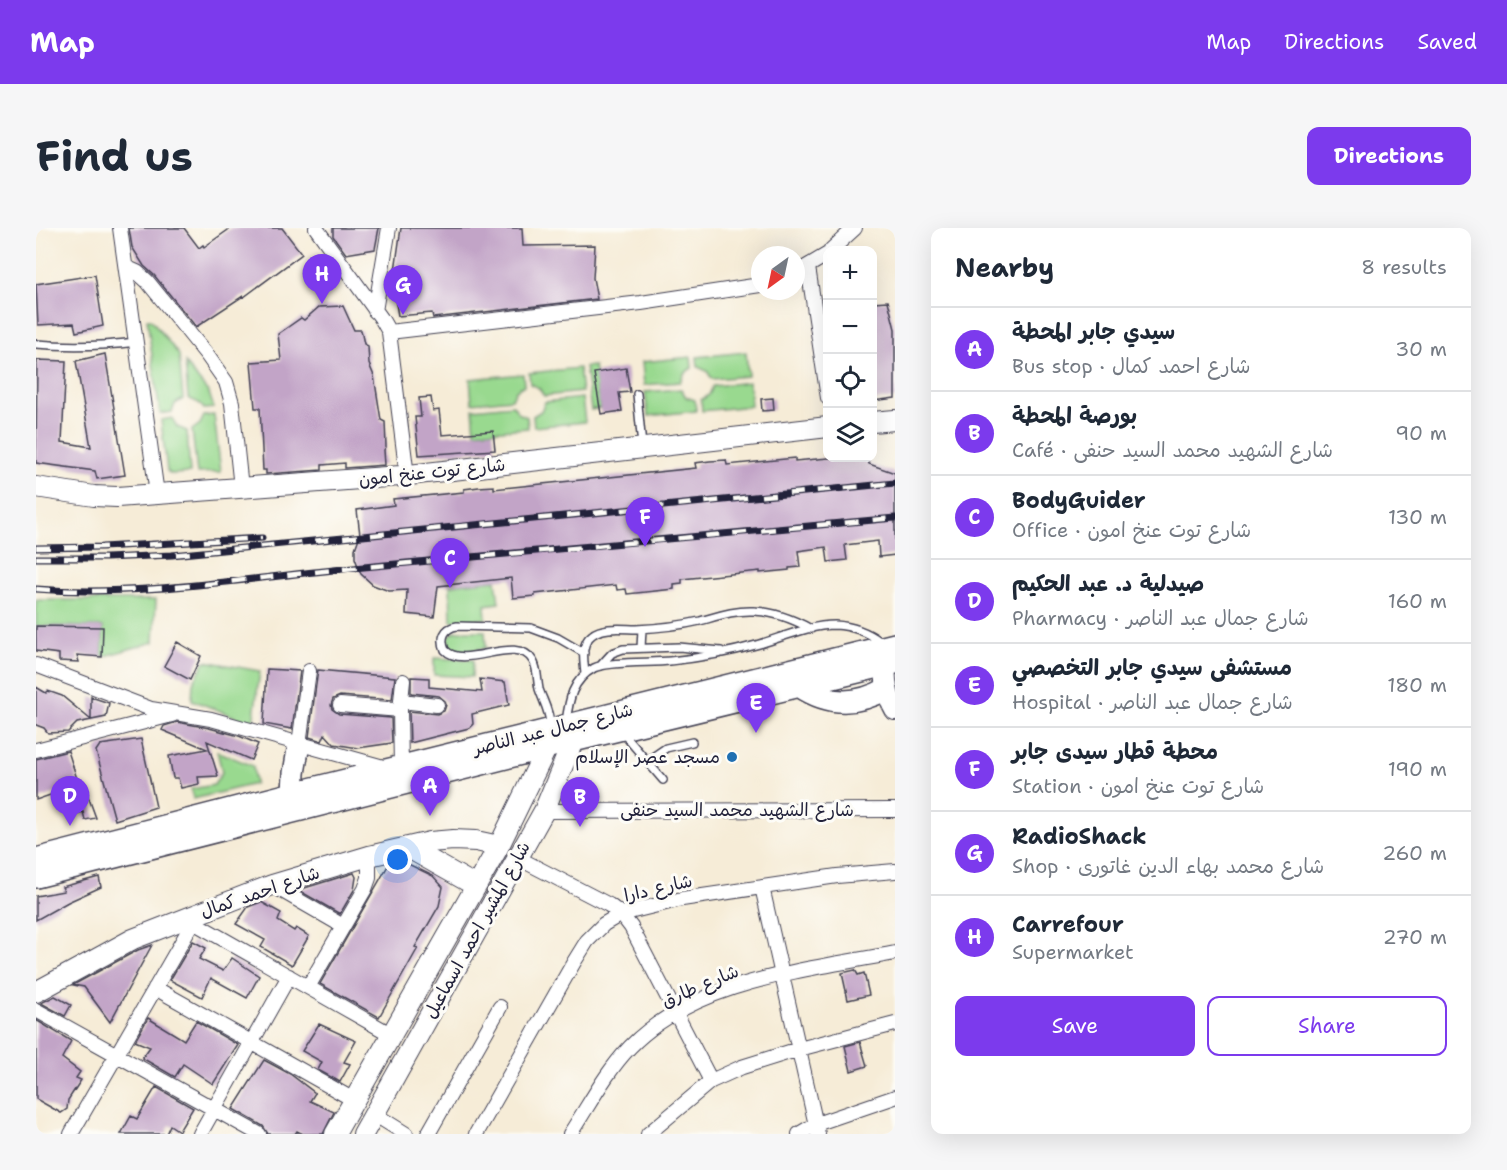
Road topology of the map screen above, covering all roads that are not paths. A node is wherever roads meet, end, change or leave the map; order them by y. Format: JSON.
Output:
{"nodes":[{"id":1,"x":120,"y":228,"type":"edge"},
{"id":2,"x":316,"y":228,"type":"edge"},
{"id":3,"x":389,"y":228,"type":"edge"},
{"id":4,"x":855,"y":228,"type":"edge"},
{"id":5,"x":835,"y":246,"type":"edge"},
{"id":6,"x":823,"y":257,"type":"edge"},
{"id":7,"x":126,"y":267,"type":"junction"},
{"id":8,"x":805,"y":268,"type":"edge"},
{"id":9,"x":805,"y":285,"type":"edge"},
{"id":10,"x":751,"y":286,"type":"edge"},
{"id":11,"x":375,"y":310,"type":"junction"},
{"id":12,"x":389,"y":332,"type":"junction"},
{"id":13,"x":137,"y":342,"type":"junction"},
{"id":14,"x":36,"y":344,"type":"edge"},
{"id":15,"x":823,"y":373,"type":"edge"},
{"id":16,"x":637,"y":394,"type":"dead end"},
{"id":17,"x":895,"y":420,"type":"edge"},
{"id":18,"x":877,"y":422,"type":"edge"},
{"id":19,"x":823,"y":428,"type":"edge"},
{"id":20,"x":642,"y":448,"type":"junction"},
{"id":21,"x":407,"y":476,"type":"junction"},
{"id":22,"x":36,"y":487,"type":"edge"},
{"id":23,"x":242,"y":488,"type":"junction"},
{"id":24,"x":157,"y":494,"type":"junction"},
{"id":25,"x":642,"y":629,"type":"junction"},
{"id":26,"x":811,"y":629,"type":"junction"},
{"id":27,"x":641,"y":648,"type":"junction"},
{"id":28,"x":727,"y":652,"type":"junction"},
{"id":29,"x":584,"y":653,"type":"junction"},
{"id":30,"x":890,"y":654,"type":"edge"},
{"id":31,"x":36,"y":665,"type":"edge"},
{"id":32,"x":601,"y":665,"type":"junction"},
{"id":33,"x":309,"y":671,"type":"dead end"},
{"id":34,"x":585,"y":674,"type":"junction"},
{"id":35,"x":403,"y":681,"type":"dead end"},
{"id":36,"x":799,"y":686,"type":"junction"},
{"id":37,"x":886,"y":689,"type":"junction"},
{"id":38,"x":340,"y":705,"type":"dead end"},
{"id":39,"x":437,"y":705,"type":"dead end"},
{"id":40,"x":400,"y":706,"type":"junction"},
{"id":41,"x":895,"y":710,"type":"edge"},
{"id":42,"x":176,"y":714,"type":"junction"},
{"id":43,"x":621,"y":730,"type":"junction"},
{"id":44,"x":564,"y":733,"type":"junction"},
{"id":45,"x":692,"y":742,"type":"dead end"},
{"id":46,"x":299,"y":744,"type":"junction"},
{"id":47,"x":36,"y":750,"type":"edge"},
{"id":48,"x":647,"y":761,"type":"junction"},
{"id":49,"x":396,"y":768,"type":"junction"},
{"id":50,"x":663,"y":780,"type":"dead end"},
{"id":51,"x":293,"y":793,"type":"junction"},
{"id":52,"x":895,"y":810,"type":"edge"},
{"id":53,"x":544,"y":811,"type":"junction"},
{"id":54,"x":499,"y":846,"type":"junction"},
{"id":55,"x":407,"y":847,"type":"junction"},
{"id":56,"x":369,"y":856,"type":"junction"},
{"id":57,"x":518,"y":858,"type":"junction"},
{"id":58,"x":36,"y":859,"type":"edge"},
{"id":59,"x":895,"y":871,"type":"edge"},
{"id":60,"x":36,"y":877,"type":"edge"},
{"id":61,"x":272,"y":885,"type":"junction"},
{"id":62,"x":476,"y":886,"type":"junction"},
{"id":63,"x":762,"y":887,"type":"junction"},
{"id":64,"x":621,"y":914,"type":"junction"},
{"id":65,"x":196,"y":918,"type":"junction"},
{"id":66,"x":343,"y":926,"type":"junction"},
{"id":67,"x":895,"y":952,"type":"edge"},
{"id":68,"x":782,"y":975,"type":"junction"},
{"id":69,"x":289,"y":976,"type":"junction"},
{"id":70,"x":308,"y":987,"type":"junction"},
{"id":71,"x":155,"y":988,"type":"junction"},
{"id":72,"x":36,"y":992,"type":"edge"},
{"id":73,"x":500,"y":1007,"type":"dead end"},
{"id":74,"x":36,"y":1010,"type":"edge"},
{"id":75,"x":675,"y":1012,"type":"junction"},
{"id":76,"x":895,"y":1024,"type":"edge"},
{"id":77,"x":392,"y":1035,"type":"junction"},
{"id":78,"x":252,"y":1042,"type":"junction"},
{"id":79,"x":799,"y":1049,"type":"junction"},
{"id":80,"x":117,"y":1055,"type":"junction"},
{"id":81,"x":711,"y":1081,"type":"junction"},
{"id":82,"x":895,"y":1096,"type":"edge"},
{"id":83,"x":354,"y":1100,"type":"junction"},
{"id":84,"x":214,"y":1109,"type":"junction"},
{"id":85,"x":374,"y":1114,"type":"junction"},
{"id":86,"x":817,"y":1129,"type":"edge"},
{"id":87,"x":71,"y":1134,"type":"edge"},
{"id":88,"x":200,"y":1134,"type":"edge"},
{"id":89,"x":259,"y":1134,"type":"edge"},
{"id":90,"x":335,"y":1134,"type":"edge"},
{"id":91,"x":363,"y":1134,"type":"edge"},
{"id":92,"x":406,"y":1134,"type":"edge"},
{"id":93,"x":428,"y":1134,"type":"edge"},
{"id":94,"x":476,"y":1134,"type":"edge"},
{"id":95,"x":570,"y":1134,"type":"edge"},
{"id":96,"x":648,"y":1134,"type":"edge"},
{"id":97,"x":799,"y":1134,"type":"edge"}],
"edges":[{"from":1,"to":7,"type":"street"},
{"from":2,"to":11,"type":"street"},
{"from":3,"to":11,"type":"street"},
{"from":4,"to":5,"type":"street"},
{"from":6,"to":8,"type":"street"},
{"from":7,"to":13,"type":"street"},
{"from":7,"to":23,"type":"street"},
{"from":9,"to":15,"type":"street"},
{"from":10,"to":12,"type":"street"},
{"from":11,"to":12,"type":"street"},
{"from":12,"to":21,"type":"street"},
{"from":13,"to":14,"type":"lane"},
{"from":13,"to":24,"type":"street"},
{"from":16,"to":20,"type":"lane"},
{"from":17,"to":18,"type":"main road"},
{"from":19,"to":20,"type":"main road","name":"شارع توت عنخ امون"},
{"from":20,"to":21,"type":"main road","name":"شارع توت عنخ امون"},
{"from":21,"to":23,"type":"main road","name":"شارع توت عنخ امون"},
{"from":22,"to":24,"type":"main road","name":"شارع توت عنخ امون"},
{"from":23,"to":24,"type":"main road","name":"شارع توت عنخ امون"},
{"from":25,"to":26,"type":"lane"},
{"from":25,"to":27,"type":"lane"},
{"from":25,"to":29,"type":"lane"},
{"from":26,"to":28,"type":"lane"},
{"from":26,"to":30,"type":"lane"},
{"from":27,"to":28,"type":"lane"},
{"from":27,"to":32,"type":"lane"},
{"from":28,"to":32,"type":"lane"},
{"from":29,"to":34,"type":"lane"},
{"from":29,"to":44,"type":"lane"},
{"from":30,"to":36,"type":"main road","name":"شارع جمال عبد الناصر"},
{"from":30,"to":37,"type":"main road"},
{"from":30,"to":44,"type":"main road","name":"شارع جمال عبد الناصر"},
{"from":31,"to":42,"type":"street"},
{"from":32,"to":34,"type":"lane"},
{"from":33,"to":46,"type":"street"},
{"from":34,"to":44,"type":"lane"},
{"from":35,"to":40,"type":"street"},
{"from":36,"to":37,"type":"main road"},
{"from":36,"to":43,"type":"main road","name":"شارع جمال عبد الناصر"},
{"from":37,"to":41,"type":"main road"},
{"from":38,"to":40,"type":"street"},
{"from":39,"to":40,"type":"street"},
{"from":40,"to":49,"type":"street"},
{"from":42,"to":46,"type":"street"},
{"from":42,"to":47,"type":"street"},
{"from":43,"to":44,"type":"main road","name":"شارع جمال عبد الناصر"},
{"from":43,"to":48,"type":"lane"},
{"from":44,"to":49,"type":"main road","name":"شارع جمال عبد الناصر"},
{"from":44,"to":53,"type":"main road","name":"شارع المشير احمد اسماعيل"},
{"from":44,"to":54,"type":"main road","name":"شارع المشير احمد اسماعيل"},
{"from":44,"to":60,"type":"main road","name":"شارع جمال عبد الناصر"},
{"from":45,"to":48,"type":"lane"},
{"from":46,"to":49,"type":"street"},
{"from":46,"to":51,"type":"main road"},
{"from":48,"to":50,"type":"lane"},
{"from":49,"to":51,"type":"main road","name":"شارع جمال عبد الناصر"},
{"from":51,"to":58,"type":"main road","name":"شارع جمال عبد الناصر"},
{"from":52,"to":53,"type":"street","name":"شارع الشهيد محمد السيد حنفى"},
{"from":53,"to":57,"type":"main road","name":"شارع المشير احمد اسماعيل"},
{"from":54,"to":55,"type":"main road","name":"شارع احمد كمال"},
{"from":54,"to":62,"type":"main road","name":"شارع المشير احمد اسماعيل"},
{"from":55,"to":56,"type":"main road","name":"شارع احمد كمال"},
{"from":55,"to":62,"type":"main road"},
{"from":56,"to":61,"type":"main road","name":"شارع احمد كمال"},
{"from":56,"to":66,"type":"street"},
{"from":57,"to":64,"type":"street"},
{"from":57,"to":85,"type":"main road","name":"شارع المشير احمد اسماعيل"},
{"from":59,"to":63,"type":"street","name":"شارع دارا"},
{"from":61,"to":65,"type":"main road","name":"شارع احمد كمال"},
{"from":61,"to":66,"type":"street"},
{"from":62,"to":77,"type":"main road","name":"شارع المشير احمد اسماعيل"},
{"from":63,"to":64,"type":"street","name":"شارع دارا"},
{"from":63,"to":68,"type":"street"},
{"from":64,"to":75,"type":"street"},
{"from":64,"to":94,"type":"street","name":"شارع دارا"},
{"from":65,"to":69,"type":"street"},
{"from":65,"to":71,"type":"street"},
{"from":65,"to":72,"type":"main road","name":"شارع احمد كمال"},
{"from":66,"to":70,"type":"street"},
{"from":67,"to":68,"type":"street","name":"شارع طارق"},
{"from":68,"to":75,"type":"street","name":"شارع طارق"},
{"from":68,"to":79,"type":"street"},
{"from":69,"to":70,"type":"street"},
{"from":69,"to":78,"type":"street"},
{"from":70,"to":77,"type":"street"},
{"from":71,"to":78,"type":"street"},
{"from":71,"to":80,"type":"street"},
{"from":73,"to":93,"type":"street"},
{"from":74,"to":80,"type":"street"},
{"from":75,"to":81,"type":"street"},
{"from":75,"to":95,"type":"street","name":"شارع طارق"},
{"from":76,"to":79,"type":"street"},
{"from":77,"to":83,"type":"main road","name":"شارع المشير احمد اسماعيل"},
{"from":78,"to":83,"type":"street"},
{"from":78,"to":84,"type":"street"},
{"from":79,"to":81,"type":"street"},
{"from":79,"to":86,"type":"street"},
{"from":80,"to":84,"type":"street"},
{"from":80,"to":87,"type":"street"},
{"from":81,"to":96,"type":"street"},
{"from":82,"to":86,"type":"street"},
{"from":83,"to":90,"type":"main road","name":"شارع المشير احمد اسماعيل"},
{"from":84,"to":88,"type":"street"},
{"from":84,"to":89,"type":"street"},
{"from":85,"to":91,"type":"main road","name":"شارع المشير احمد اسماعيل"},
{"from":85,"to":92,"type":"street"},
{"from":86,"to":97,"type":"street"}]}
